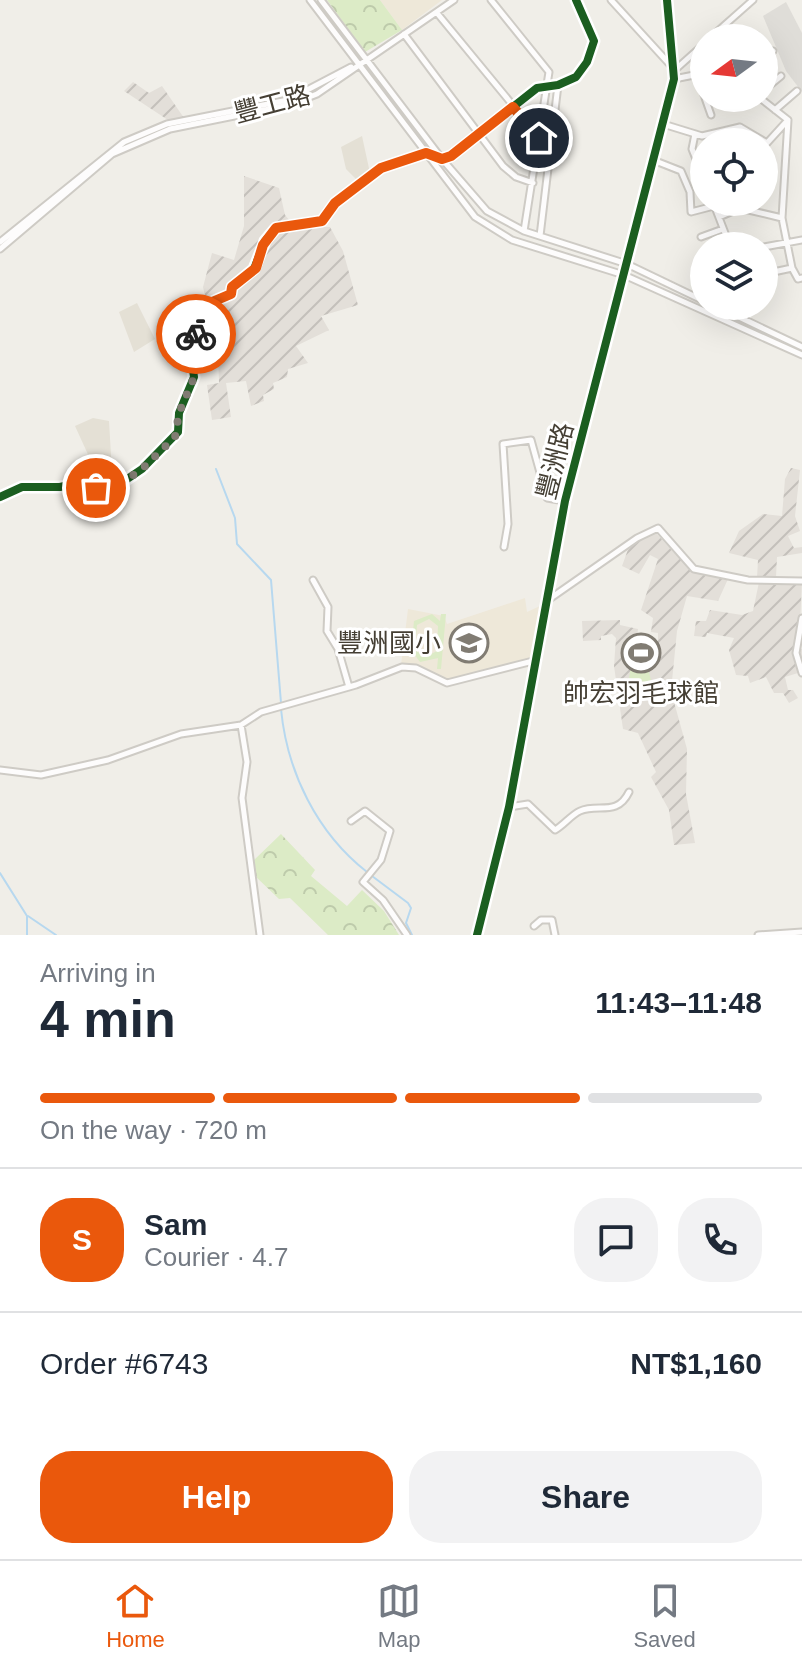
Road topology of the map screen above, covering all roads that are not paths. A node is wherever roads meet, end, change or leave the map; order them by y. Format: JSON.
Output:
{"nodes":[{"id":1,"x":310,"y":0,"type":"edge"},
{"id":2,"x":321,"y":0,"type":"edge"},
{"id":3,"x":454,"y":0,"type":"edge"},
{"id":4,"x":491,"y":0,"type":"edge"},
{"id":5,"x":576,"y":0,"type":"edge"},
{"id":6,"x":611,"y":0,"type":"edge"},
{"id":7,"x":667,"y":0,"type":"edge"},
{"id":8,"x":753,"y":0,"type":"edge"},
{"id":9,"x":745,"y":2,"type":"edge"},
{"id":10,"x":437,"y":13,"type":"junction"},
{"id":11,"x":724,"y":24,"type":"edge"},
{"id":12,"x":404,"y":34,"type":"junction"},
{"id":13,"x":690,"y":57,"type":"edge"},
{"id":14,"x":367,"y":59,"type":"junction"},
{"id":15,"x":360,"y":64,"type":"junction"},
{"id":16,"x":675,"y":70,"type":"junction"},
{"id":17,"x":690,"y":76,"type":"edge"},
{"id":18,"x":781,"y":76,"type":"dead end"},
{"id":19,"x":778,"y":78,"type":"edge"},
{"id":20,"x":674,"y":79,"type":"junction"},
{"id":21,"x":558,"y":85,"type":"junction"},
{"id":22,"x":547,"y":87,"type":"junction"},
{"id":23,"x":797,"y":91,"type":"dead end"},
{"id":24,"x":513,"y":107,"type":"junction"},
{"id":25,"x":778,"y":107,"type":"edge"},
{"id":26,"x":710,"y":112,"type":"edge"},
{"id":27,"x":778,"y":112,"type":"edge"},
{"id":28,"x":711,"y":115,"type":"dead end"},
{"id":29,"x":788,"y":120,"type":"junction"},
{"id":30,"x":663,"y":124,"type":"junction"},
{"id":31,"x":778,"y":131,"type":"edge"},
{"id":32,"x":480,"y":132,"type":"junction"},
{"id":33,"x":690,"y":132,"type":"edge"},
{"id":34,"x":539,"y":138,"type":"junction"},
{"id":35,"x":426,"y":153,"type":"junction"},
{"id":36,"x":442,"y":159,"type":"junction"},
{"id":37,"x":653,"y":160,"type":"junction"},
{"id":38,"x":533,"y":183,"type":"junction"},
{"id":39,"x":690,"y":192,"type":"edge"},
{"id":40,"x":719,"y":217,"type":"joint"},
{"id":41,"x":782,"y":218,"type":"junction"},
{"id":42,"x":723,"y":229,"type":"junction"},
{"id":43,"x":524,"y":231,"type":"junction"},
{"id":44,"x":715,"y":232,"type":"edge"},
{"id":45,"x":724,"y":232,"type":"edge"},
{"id":46,"x":540,"y":236,"type":"junction"},
{"id":47,"x":802,"y":240,"type":"edge"},
{"id":48,"x":0,"y":242,"type":"edge"},
{"id":49,"x":785,"y":244,"type":"junction"},
{"id":50,"x":778,"y":245,"type":"edge"},
{"id":51,"x":0,"y":249,"type":"edge"},
{"id":52,"x":627,"y":264,"type":"junction"},
{"id":53,"x":792,"y":268,"type":"junction"},
{"id":54,"x":778,"y":271,"type":"edge"},
{"id":55,"x":624,"y":275,"type":"junction"},
{"id":56,"x":802,"y":278,"type":"edge"},
{"id":57,"x":690,"y":294,"type":"edge"},
{"id":58,"x":747,"y":320,"type":"edge"},
{"id":59,"x":802,"y":347,"type":"edge"},
{"id":60,"x":802,"y":355,"type":"edge"},
{"id":61,"x":0,"y":497,"type":"edge"},
{"id":62,"x":565,"y":501,"type":"junction"},
{"id":63,"x":504,"y":547,"type":"dead end"},
{"id":64,"x":313,"y":580,"type":"dead end"},
{"id":65,"x":802,"y":581,"type":"edge"},
{"id":66,"x":548,"y":600,"type":"junction"},
{"id":67,"x":802,"y":618,"type":"edge"},
{"id":68,"x":537,"y":660,"type":"junction"},
{"id":69,"x":802,"y":673,"type":"edge"},
{"id":70,"x":349,"y":687,"type":"junction"},
{"id":71,"x":241,"y":725,"type":"junction"},
{"id":72,"x":0,"y":770,"type":"edge"},
{"id":73,"x":629,"y":792,"type":"dead end"},
{"id":74,"x":509,"y":807,"type":"junction"},
{"id":75,"x":351,"y":821,"type":"dead end"},
{"id":76,"x":534,"y":926,"type":"dead end"},
{"id":77,"x":802,"y":932,"type":"edge"},
{"id":78,"x":260,"y":935,"type":"edge"},
{"id":79,"x":407,"y":935,"type":"edge"},
{"id":80,"x":477,"y":935,"type":"edge"},
{"id":81,"x":555,"y":935,"type":"edge"},
{"id":82,"x":758,"y":935,"type":"edge"}],
"edges":[{"from":1,"to":15,"type":"street"},
{"from":2,"to":14,"type":"street"},
{"from":3,"to":10,"type":"street"},
{"from":4,"to":22,"type":"street"},
{"from":5,"to":21,"type":"street"},
{"from":6,"to":16,"type":"street"},
{"from":7,"to":16,"type":"street","name":"豐洲路"},
{"from":8,"to":9,"type":"street"},
{"from":9,"to":11,"type":"street"},
{"from":10,"to":12,"type":"street"},
{"from":10,"to":24,"type":"street"},
{"from":12,"to":14,"type":"street"},
{"from":12,"to":32,"type":"street"},
{"from":13,"to":16,"type":"street"},
{"from":14,"to":15,"type":"street"},
{"from":14,"to":36,"type":"street"},
{"from":15,"to":35,"type":"street"},
{"from":15,"to":48,"type":"street","name":"豐工路"},
{"from":15,"to":51,"type":"street","name":"豐工路"},
{"from":16,"to":20,"type":"street","name":"豐洲路"},
{"from":17,"to":20,"type":"street"},
{"from":18,"to":19,"type":"street"},
{"from":20,"to":30,"type":"street","name":"豐洲路"},
{"from":21,"to":22,"type":"street"},
{"from":21,"to":46,"type":"street"},
{"from":22,"to":24,"type":"street"},
{"from":22,"to":34,"type":"street"},
{"from":23,"to":25,"type":"street"},
{"from":24,"to":32,"type":"street"},
{"from":24,"to":34,"type":"street"},
{"from":26,"to":28,"type":"street"},
{"from":27,"to":29,"type":"street"},
{"from":29,"to":31,"type":"street"},
{"from":29,"to":41,"type":"street"},
{"from":30,"to":33,"type":"street"},
{"from":30,"to":37,"type":"street","name":"豐洲路"},
{"from":32,"to":36,"type":"street"},
{"from":32,"to":38,"type":"street"},
{"from":34,"to":38,"type":"street"},
{"from":35,"to":36,"type":"street"},
{"from":35,"to":55,"type":"street"},
{"from":35,"to":61,"type":"street"},
{"from":36,"to":43,"type":"street"},
{"from":37,"to":39,"type":"street"},
{"from":37,"to":52,"type":"street","name":"豐洲路"},
{"from":38,"to":43,"type":"street"},
{"from":40,"to":41,"type":"street"},
{"from":40,"to":42,"type":"street"},
{"from":41,"to":49,"type":"street"},
{"from":42,"to":44,"type":"street"},
{"from":42,"to":45,"type":"street"},
{"from":43,"to":46,"type":"street"},
{"from":46,"to":52,"type":"street"},
{"from":47,"to":49,"type":"street"},
{"from":49,"to":50,"type":"street"},
{"from":49,"to":53,"type":"street"},
{"from":52,"to":55,"type":"street","name":"豐洲路"},
{"from":52,"to":57,"type":"street"},
{"from":53,"to":54,"type":"street"},
{"from":53,"to":56,"type":"street"},
{"from":55,"to":60,"type":"street"},
{"from":55,"to":62,"type":"street","name":"豐洲路"},
{"from":58,"to":59,"type":"street"},
{"from":62,"to":63,"type":"street"},
{"from":62,"to":66,"type":"street","name":"豐洲路"},
{"from":64,"to":70,"type":"street"},
{"from":65,"to":66,"type":"street"},
{"from":66,"to":68,"type":"street","name":"豐洲路"},
{"from":67,"to":69,"type":"street"},
{"from":68,"to":70,"type":"street"},
{"from":68,"to":74,"type":"street","name":"豐洲路"},
{"from":70,"to":71,"type":"street"},
{"from":71,"to":72,"type":"street"},
{"from":71,"to":78,"type":"street"},
{"from":73,"to":74,"type":"street"},
{"from":74,"to":80,"type":"street","name":"豐洲路"},
{"from":75,"to":79,"type":"street"},
{"from":76,"to":81,"type":"street"},
{"from":77,"to":82,"type":"street"}]}
